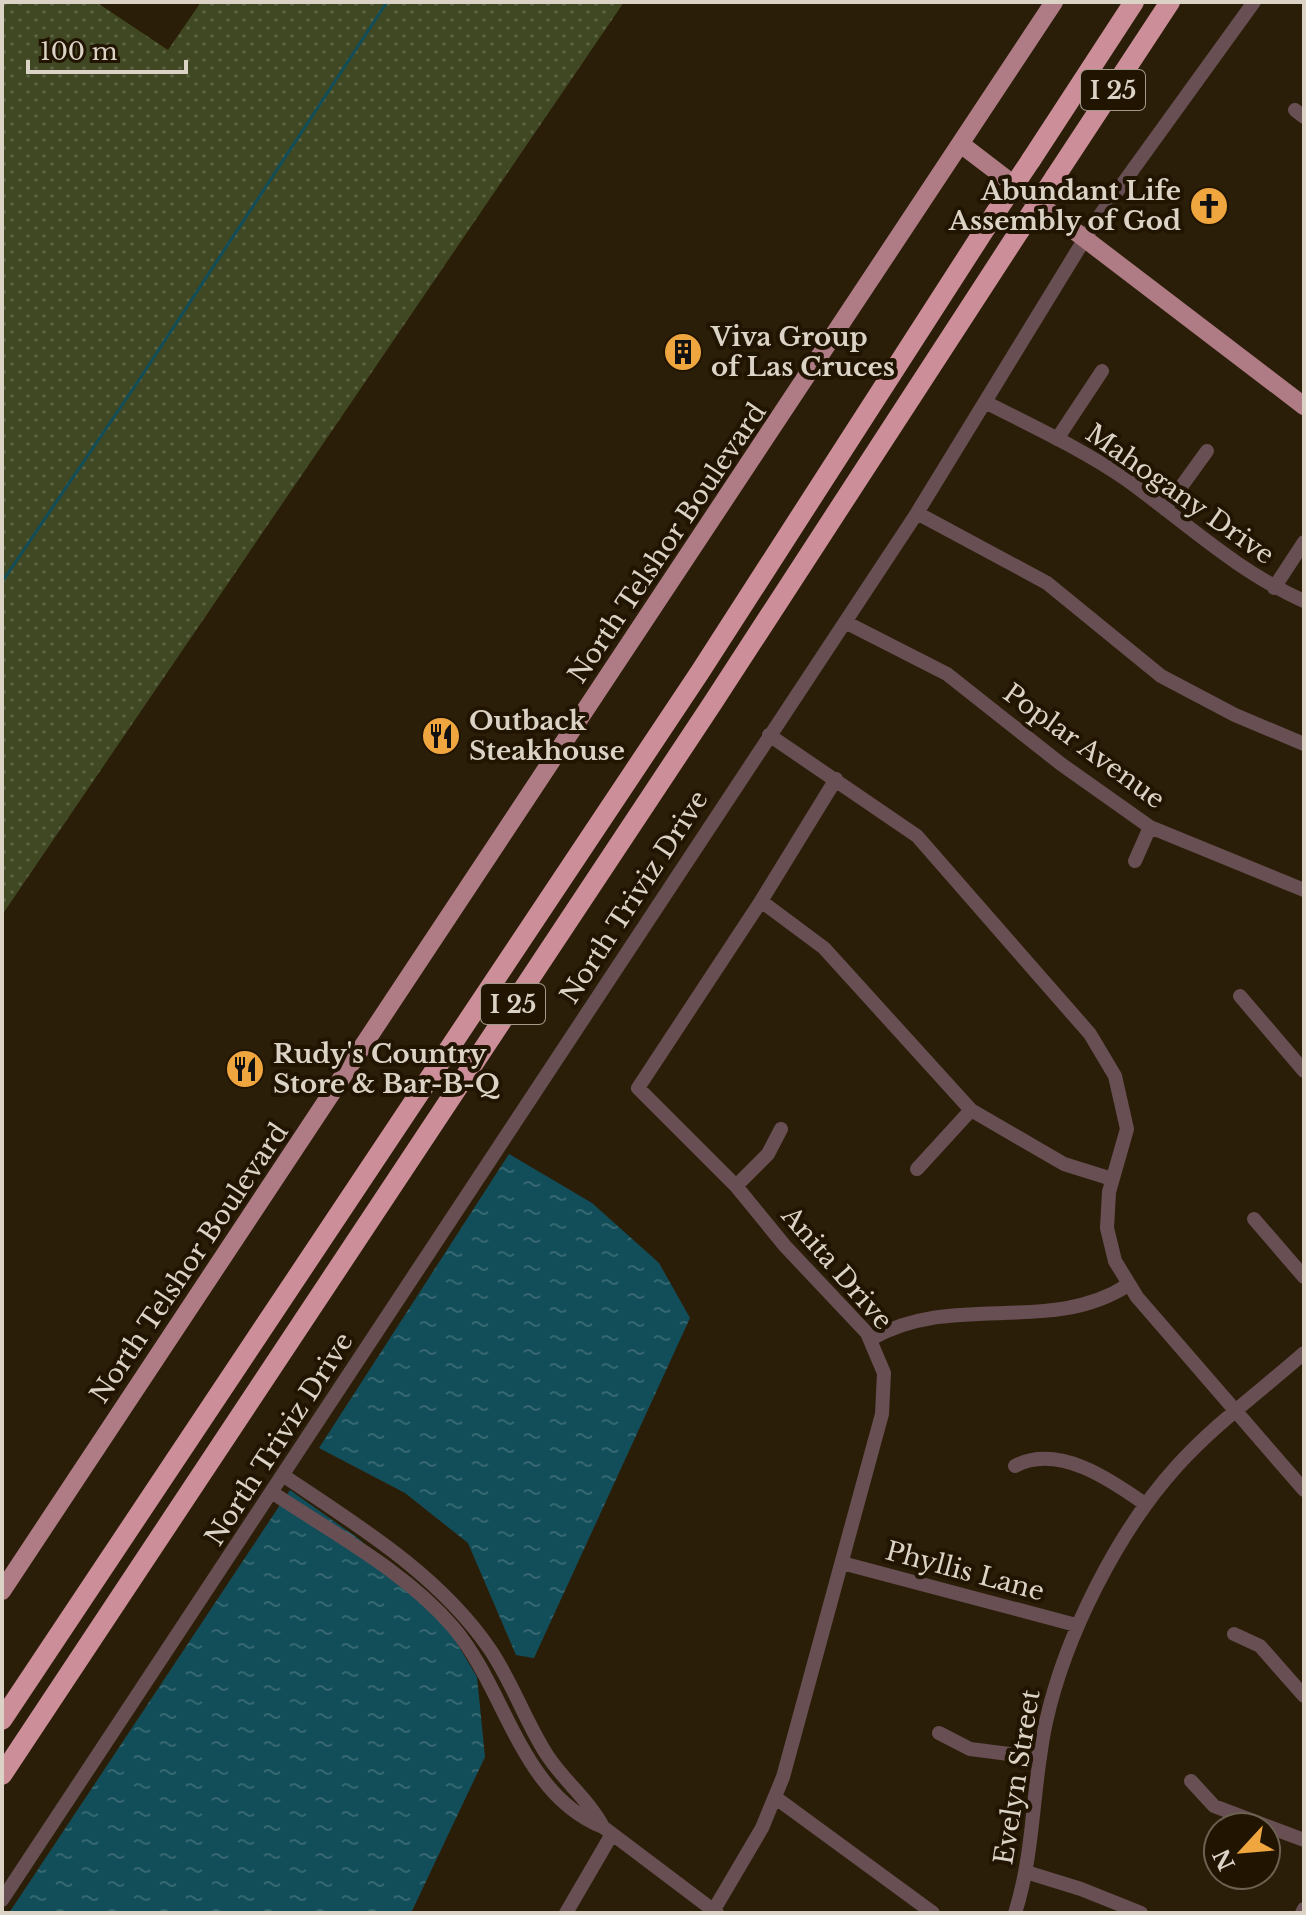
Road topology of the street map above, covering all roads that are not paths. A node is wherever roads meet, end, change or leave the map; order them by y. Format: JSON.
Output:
{"nodes":[{"id":1,"x":1054,"y":2,"type":"edge"},
{"id":2,"x":1134,"y":2,"type":"edge"},
{"id":3,"x":1170,"y":2,"type":"edge"},
{"id":4,"x":1254,"y":2,"type":"edge"},
{"id":5,"x":962,"y":145,"type":"junction"},
{"id":6,"x":1085,"y":241,"type":"junction"},
{"id":7,"x":1102,"y":371,"type":"dead end"},
{"id":8,"x":987,"y":403,"type":"junction"},
{"id":9,"x":1304,"y":406,"type":"edge"},
{"id":10,"x":1057,"y":439,"type":"junction"},
{"id":11,"x":1207,"y":451,"type":"dead end"},
{"id":12,"x":1165,"y":509,"type":"junction"},
{"id":13,"x":917,"y":513,"type":"junction"},
{"id":14,"x":1304,"y":542,"type":"edge"},
{"id":15,"x":1274,"y":588,"type":"junction"},
{"id":16,"x":1304,"y":601,"type":"edge"},
{"id":17,"x":845,"y":622,"type":"junction"},
{"id":18,"x":769,"y":735,"type":"junction"},
{"id":19,"x":1304,"y":744,"type":"edge"},
{"id":20,"x":836,"y":779,"type":"junction"},
{"id":21,"x":1150,"y":827,"type":"junction"},
{"id":22,"x":1135,"y":861,"type":"dead end"},
{"id":23,"x":1304,"y":890,"type":"edge"},
{"id":24,"x":761,"y":901,"type":"junction"},
{"id":25,"x":1240,"y":996,"type":"dead end"},
{"id":26,"x":1304,"y":1071,"type":"edge"},
{"id":27,"x":971,"y":1110,"type":"junction"},
{"id":28,"x":781,"y":1129,"type":"dead end"},
{"id":29,"x":917,"y":1169,"type":"dead end"},
{"id":30,"x":1112,"y":1179,"type":"junction"},
{"id":31,"x":736,"y":1186,"type":"junction"},
{"id":32,"x":1254,"y":1219,"type":"dead end"},
{"id":33,"x":1304,"y":1277,"type":"edge"},
{"id":34,"x":1128,"y":1285,"type":"junction"},
{"id":35,"x":871,"y":1339,"type":"junction"},
{"id":36,"x":1304,"y":1353,"type":"edge"},
{"id":37,"x":1236,"y":1412,"type":"junction"},
{"id":38,"x":1015,"y":1466,"type":"dead end"},
{"id":39,"x":284,"y":1476,"type":"junction"},
{"id":40,"x":1304,"y":1490,"type":"edge"},
{"id":41,"x":273,"y":1493,"type":"junction"},
{"id":42,"x":1145,"y":1504,"type":"junction"},
{"id":43,"x":842,"y":1563,"type":"junction"},
{"id":44,"x":2,"y":1591,"type":"edge"},
{"id":45,"x":1076,"y":1625,"type":"junction"},
{"id":46,"x":1234,"y":1634,"type":"dead end"},
{"id":47,"x":1304,"y":1696,"type":"edge"},
{"id":48,"x":2,"y":1720,"type":"edge"},
{"id":49,"x":939,"y":1733,"type":"dead end"},
{"id":50,"x":1040,"y":1758,"type":"junction"},
{"id":51,"x":2,"y":1775,"type":"edge"},
{"id":52,"x":1191,"y":1781,"type":"dead end"},
{"id":53,"x":776,"y":1798,"type":"junction"},
{"id":54,"x":608,"y":1831,"type":"junction"},
{"id":55,"x":1304,"y":1840,"type":"edge"},
{"id":56,"x":1026,"y":1872,"type":"junction"},
{"id":57,"x":2,"y":1900,"type":"edge"},
{"id":58,"x":714,"y":1912,"type":"edge"},
{"id":59,"x":566,"y":1913,"type":"edge"},
{"id":60,"x":933,"y":1913,"type":"edge"},
{"id":61,"x":1015,"y":1913,"type":"edge"},
{"id":62,"x":1141,"y":1913,"type":"edge"}],
"edges":[{"from":1,"to":5,"type":"main road","name":"North Telshor Boulevard"},
{"from":2,"to":48,"type":"highway","number":"I 25","bridge":true},
{"from":3,"to":51,"type":"highway","number":"I 25","bridge":true},
{"from":4,"to":6,"type":"street","name":"North Triviz Drive"},
{"from":5,"to":6,"type":"main road"},
{"from":5,"to":44,"type":"main road","name":"North Telshor Boulevard"},
{"from":6,"to":8,"type":"street","name":"North Triviz Drive"},
{"from":6,"to":9,"type":"main road"},
{"from":7,"to":10,"type":"street"},
{"from":8,"to":10,"type":"street","name":"Mahogany Drive"},
{"from":8,"to":13,"type":"street","name":"North Triviz Drive"},
{"from":10,"to":12,"type":"street","name":"Mahogany Drive"},
{"from":11,"to":12,"type":"street"},
{"from":12,"to":15,"type":"street","name":"Mahogany Drive"},
{"from":13,"to":17,"type":"street","name":"North Triviz Drive"},
{"from":13,"to":19,"type":"street"},
{"from":14,"to":15,"type":"street"},
{"from":15,"to":16,"type":"street","name":"Mahogany Drive"},
{"from":17,"to":18,"type":"street","name":"North Triviz Drive"},
{"from":17,"to":21,"type":"street","name":"Poplar Avenue"},
{"from":18,"to":20,"type":"street"},
{"from":18,"to":39,"type":"street","name":"North Triviz Drive"},
{"from":20,"to":24,"type":"street","name":"Anita Drive"},
{"from":20,"to":30,"type":"street"},
{"from":21,"to":22,"type":"street"},
{"from":21,"to":23,"type":"street","name":"Poplar Avenue"},
{"from":24,"to":27,"type":"street"},
{"from":24,"to":31,"type":"street","name":"Anita Drive"},
{"from":25,"to":26,"type":"street"},
{"from":27,"to":29,"type":"street"},
{"from":27,"to":30,"type":"street"},
{"from":28,"to":31,"type":"street"},
{"from":30,"to":34,"type":"street"},
{"from":31,"to":35,"type":"street","name":"Anita Drive"},
{"from":32,"to":33,"type":"street"},
{"from":34,"to":35,"type":"street"},
{"from":34,"to":37,"type":"street"},
{"from":35,"to":43,"type":"street","name":"Anita Drive"},
{"from":36,"to":37,"type":"street","name":"Evelyn Street"},
{"from":37,"to":40,"type":"street"},
{"from":37,"to":42,"type":"street","name":"Evelyn Street"},
{"from":38,"to":42,"type":"street"},
{"from":39,"to":41,"type":"street","name":"North Triviz Drive"},
{"from":39,"to":54,"type":"street"},
{"from":41,"to":54,"type":"street"},
{"from":41,"to":57,"type":"street","name":"North Triviz Drive"},
{"from":42,"to":45,"type":"street","name":"Evelyn Street"},
{"from":43,"to":45,"type":"street","name":"Phyllis Lane"},
{"from":43,"to":53,"type":"street","name":"Anita Drive"},
{"from":45,"to":50,"type":"street","name":"Evelyn Street"},
{"from":46,"to":47,"type":"street"},
{"from":49,"to":50,"type":"street"},
{"from":50,"to":56,"type":"street","name":"Evelyn Street"},
{"from":52,"to":55,"type":"street"},
{"from":53,"to":58,"type":"street","name":"Anita Drive"},
{"from":53,"to":60,"type":"street"},
{"from":54,"to":58,"type":"street"},
{"from":54,"to":59,"type":"street"},
{"from":56,"to":61,"type":"street","name":"Evelyn Street"},
{"from":56,"to":62,"type":"street"}]}
